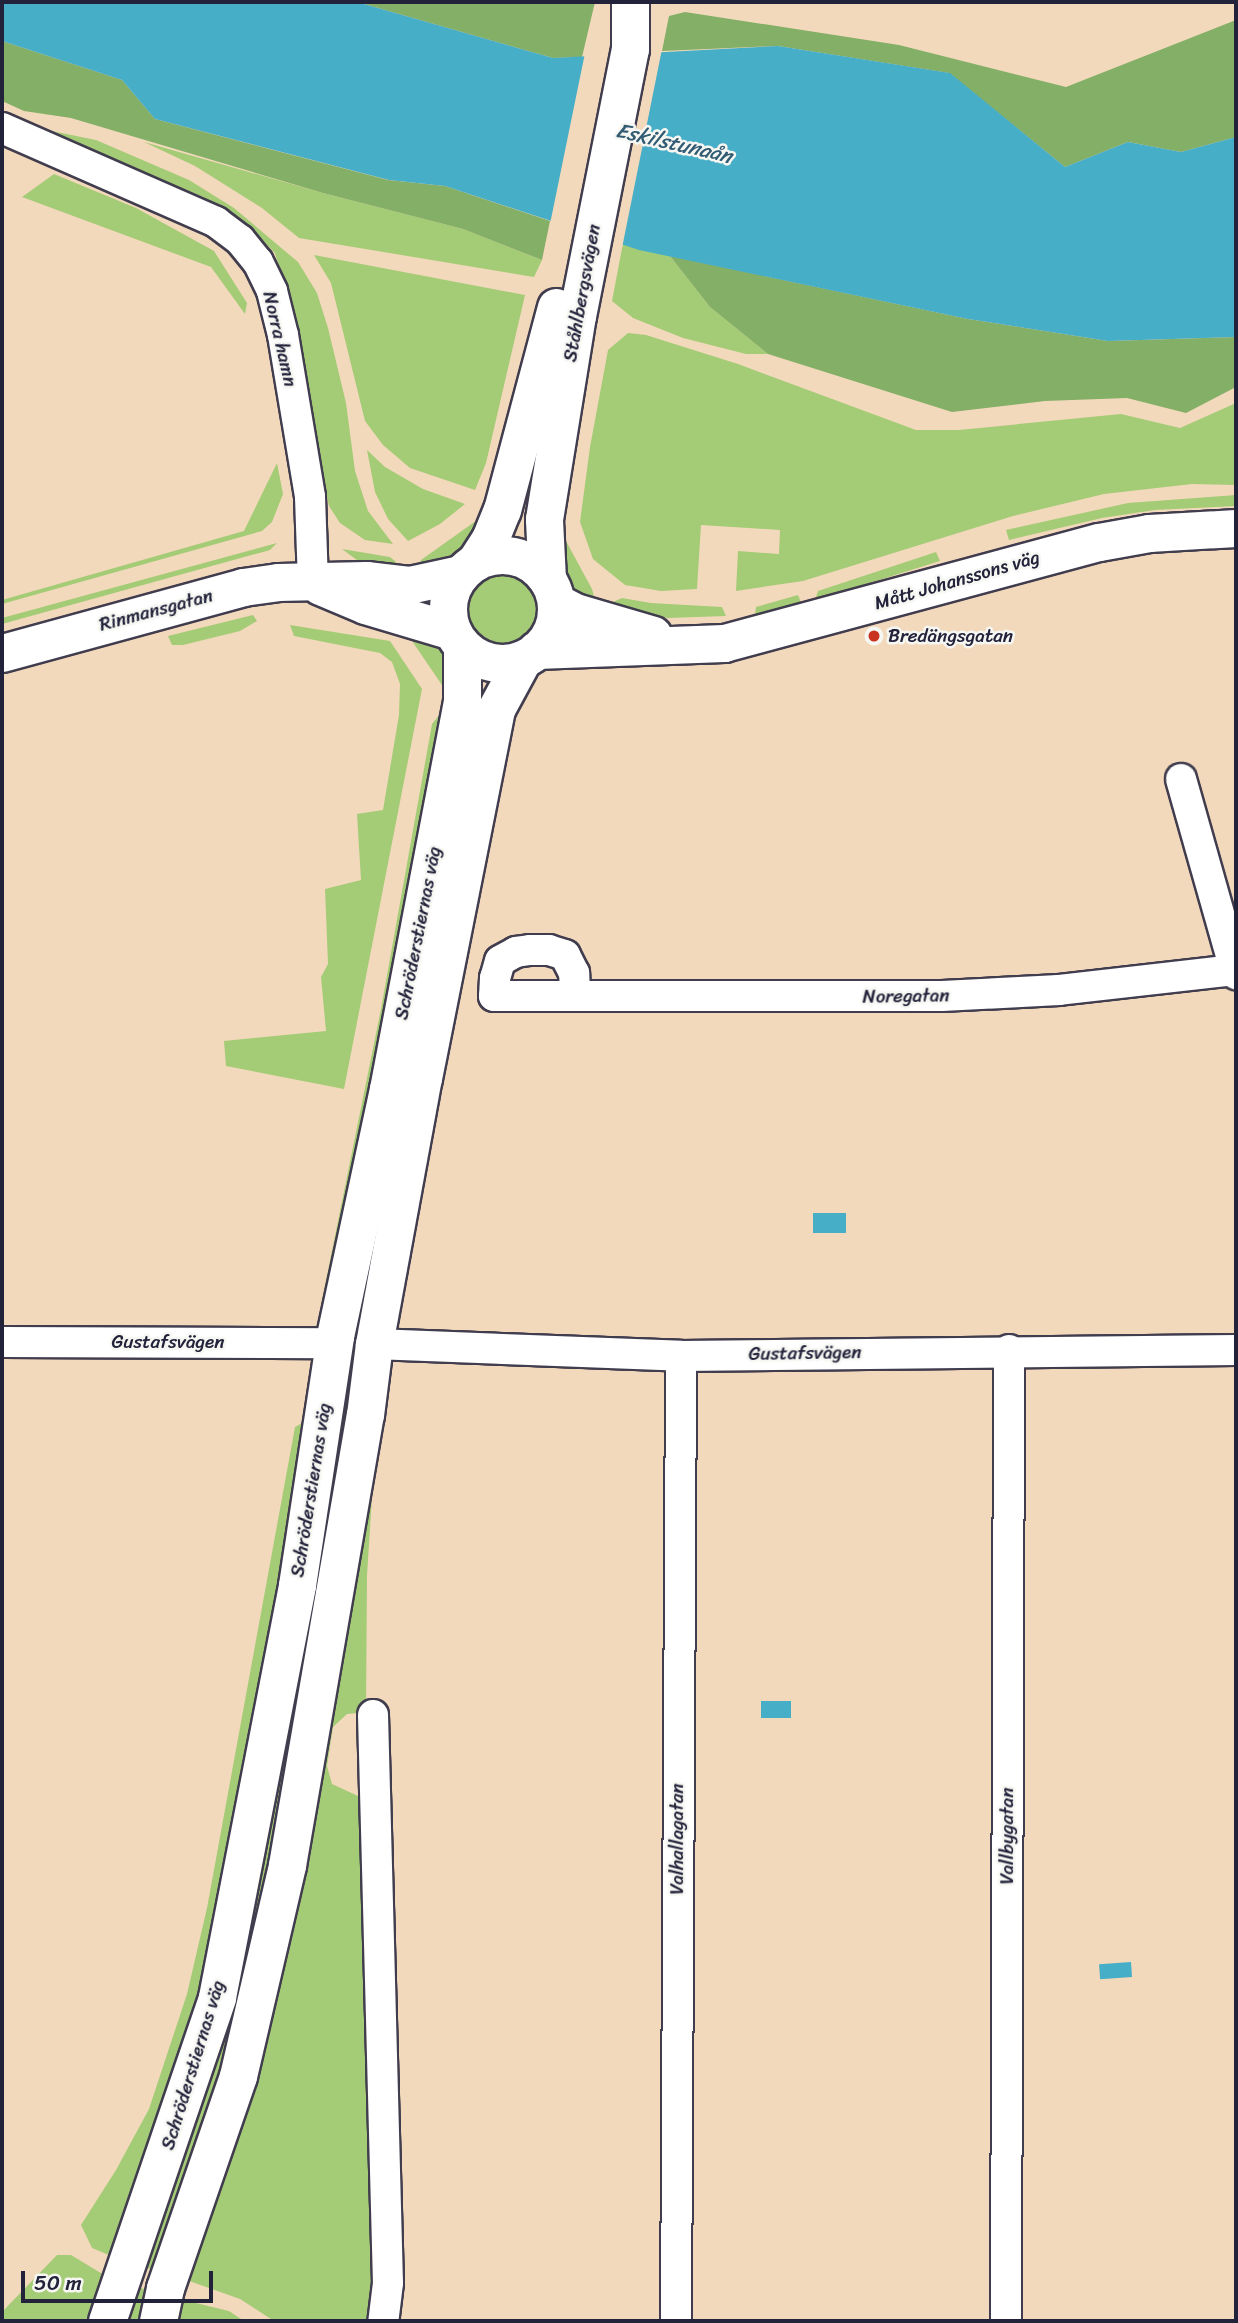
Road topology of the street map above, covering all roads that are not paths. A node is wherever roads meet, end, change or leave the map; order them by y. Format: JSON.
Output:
{"nodes":[{"id":1,"x":629,"y":5,"type":"edge"},
{"id":2,"x":2,"y":128,"type":"edge"},
{"id":3,"x":575,"y":267,"type":"junction"},
{"id":4,"x":1236,"y":528,"type":"edge"},
{"id":5,"x":467,"y":568,"type":"junction"},
{"id":6,"x":313,"y":583,"type":"junction"},
{"id":7,"x":551,"y":590,"type":"junction"},
{"id":8,"x":457,"y":638,"type":"junction"},
{"id":9,"x":681,"y":644,"type":"junction"},
{"id":10,"x":2,"y":653,"type":"edge"},
{"id":11,"x":529,"y":655,"type":"junction"},
{"id":12,"x":1181,"y":779,"type":"dead end"},
{"id":13,"x":1236,"y":972,"type":"edge"},
{"id":14,"x":575,"y":996,"type":"dead end"},
{"id":15,"x":2,"y":1342,"type":"edge"},
{"id":16,"x":334,"y":1343,"type":"junction"},
{"id":17,"x":374,"y":1344,"type":"junction"},
{"id":18,"x":1010,"y":1350,"type":"junction"},
{"id":19,"x":1236,"y":1350,"type":"edge"},
{"id":20,"x":681,"y":1356,"type":"junction"},
{"id":21,"x":373,"y":1714,"type":"dead end"},
{"id":22,"x":107,"y":2321,"type":"edge"},
{"id":23,"x":158,"y":2321,"type":"edge"},
{"id":24,"x":383,"y":2321,"type":"edge"},
{"id":25,"x":676,"y":2321,"type":"edge"},
{"id":26,"x":1006,"y":2321,"type":"edge"}],
"edges":[{"from":1,"to":3,"type":"street","name":"Ståhlbergsvägen"},
{"from":2,"to":6,"type":"street","name":"Norra hamn"},
{"from":3,"to":5,"type":"street","name":"Ståhlbergsvägen"},
{"from":3,"to":7,"type":"street","name":"Ståhlbergsvägen"},
{"from":4,"to":9,"type":"street","name":"Mått Johanssons väg"},
{"from":5,"to":6,"type":"street","name":"Rinmansgatan"},
{"from":5,"to":7,"type":"street"},
{"from":5,"to":8,"type":"street"},
{"from":6,"to":8,"type":"street","name":"Rinmansgatan"},
{"from":6,"to":10,"type":"street","name":"Rinmansgatan"},
{"from":7,"to":9,"type":"street","name":"Mått Johanssons väg"},
{"from":7,"to":11,"type":"street"},
{"from":8,"to":11,"type":"street"},
{"from":8,"to":16,"type":"street","name":"Schröderstiernas väg"},
{"from":9,"to":11,"type":"street","name":"Mått Johanssons väg"},
{"from":11,"to":17,"type":"street","name":"Schröderstiernas väg"},
{"from":12,"to":13,"type":"street"},
{"from":13,"to":14,"type":"street","name":"Noregatan"},
{"from":15,"to":16,"type":"street","name":"Gustafsvägen"},
{"from":16,"to":17,"type":"street"},
{"from":16,"to":22,"type":"street","name":"Schröderstiernas väg"},
{"from":17,"to":20,"type":"street","name":"Gustafsvägen"},
{"from":17,"to":23,"type":"street","name":"Schröderstiernas väg"},
{"from":18,"to":19,"type":"street","name":"Gustafsvägen"},
{"from":18,"to":20,"type":"street","name":"Gustafsvägen"},
{"from":18,"to":26,"type":"street","name":"Vallbygatan"},
{"from":20,"to":25,"type":"street","name":"Valhallagatan"},
{"from":21,"to":24,"type":"street"}]}
